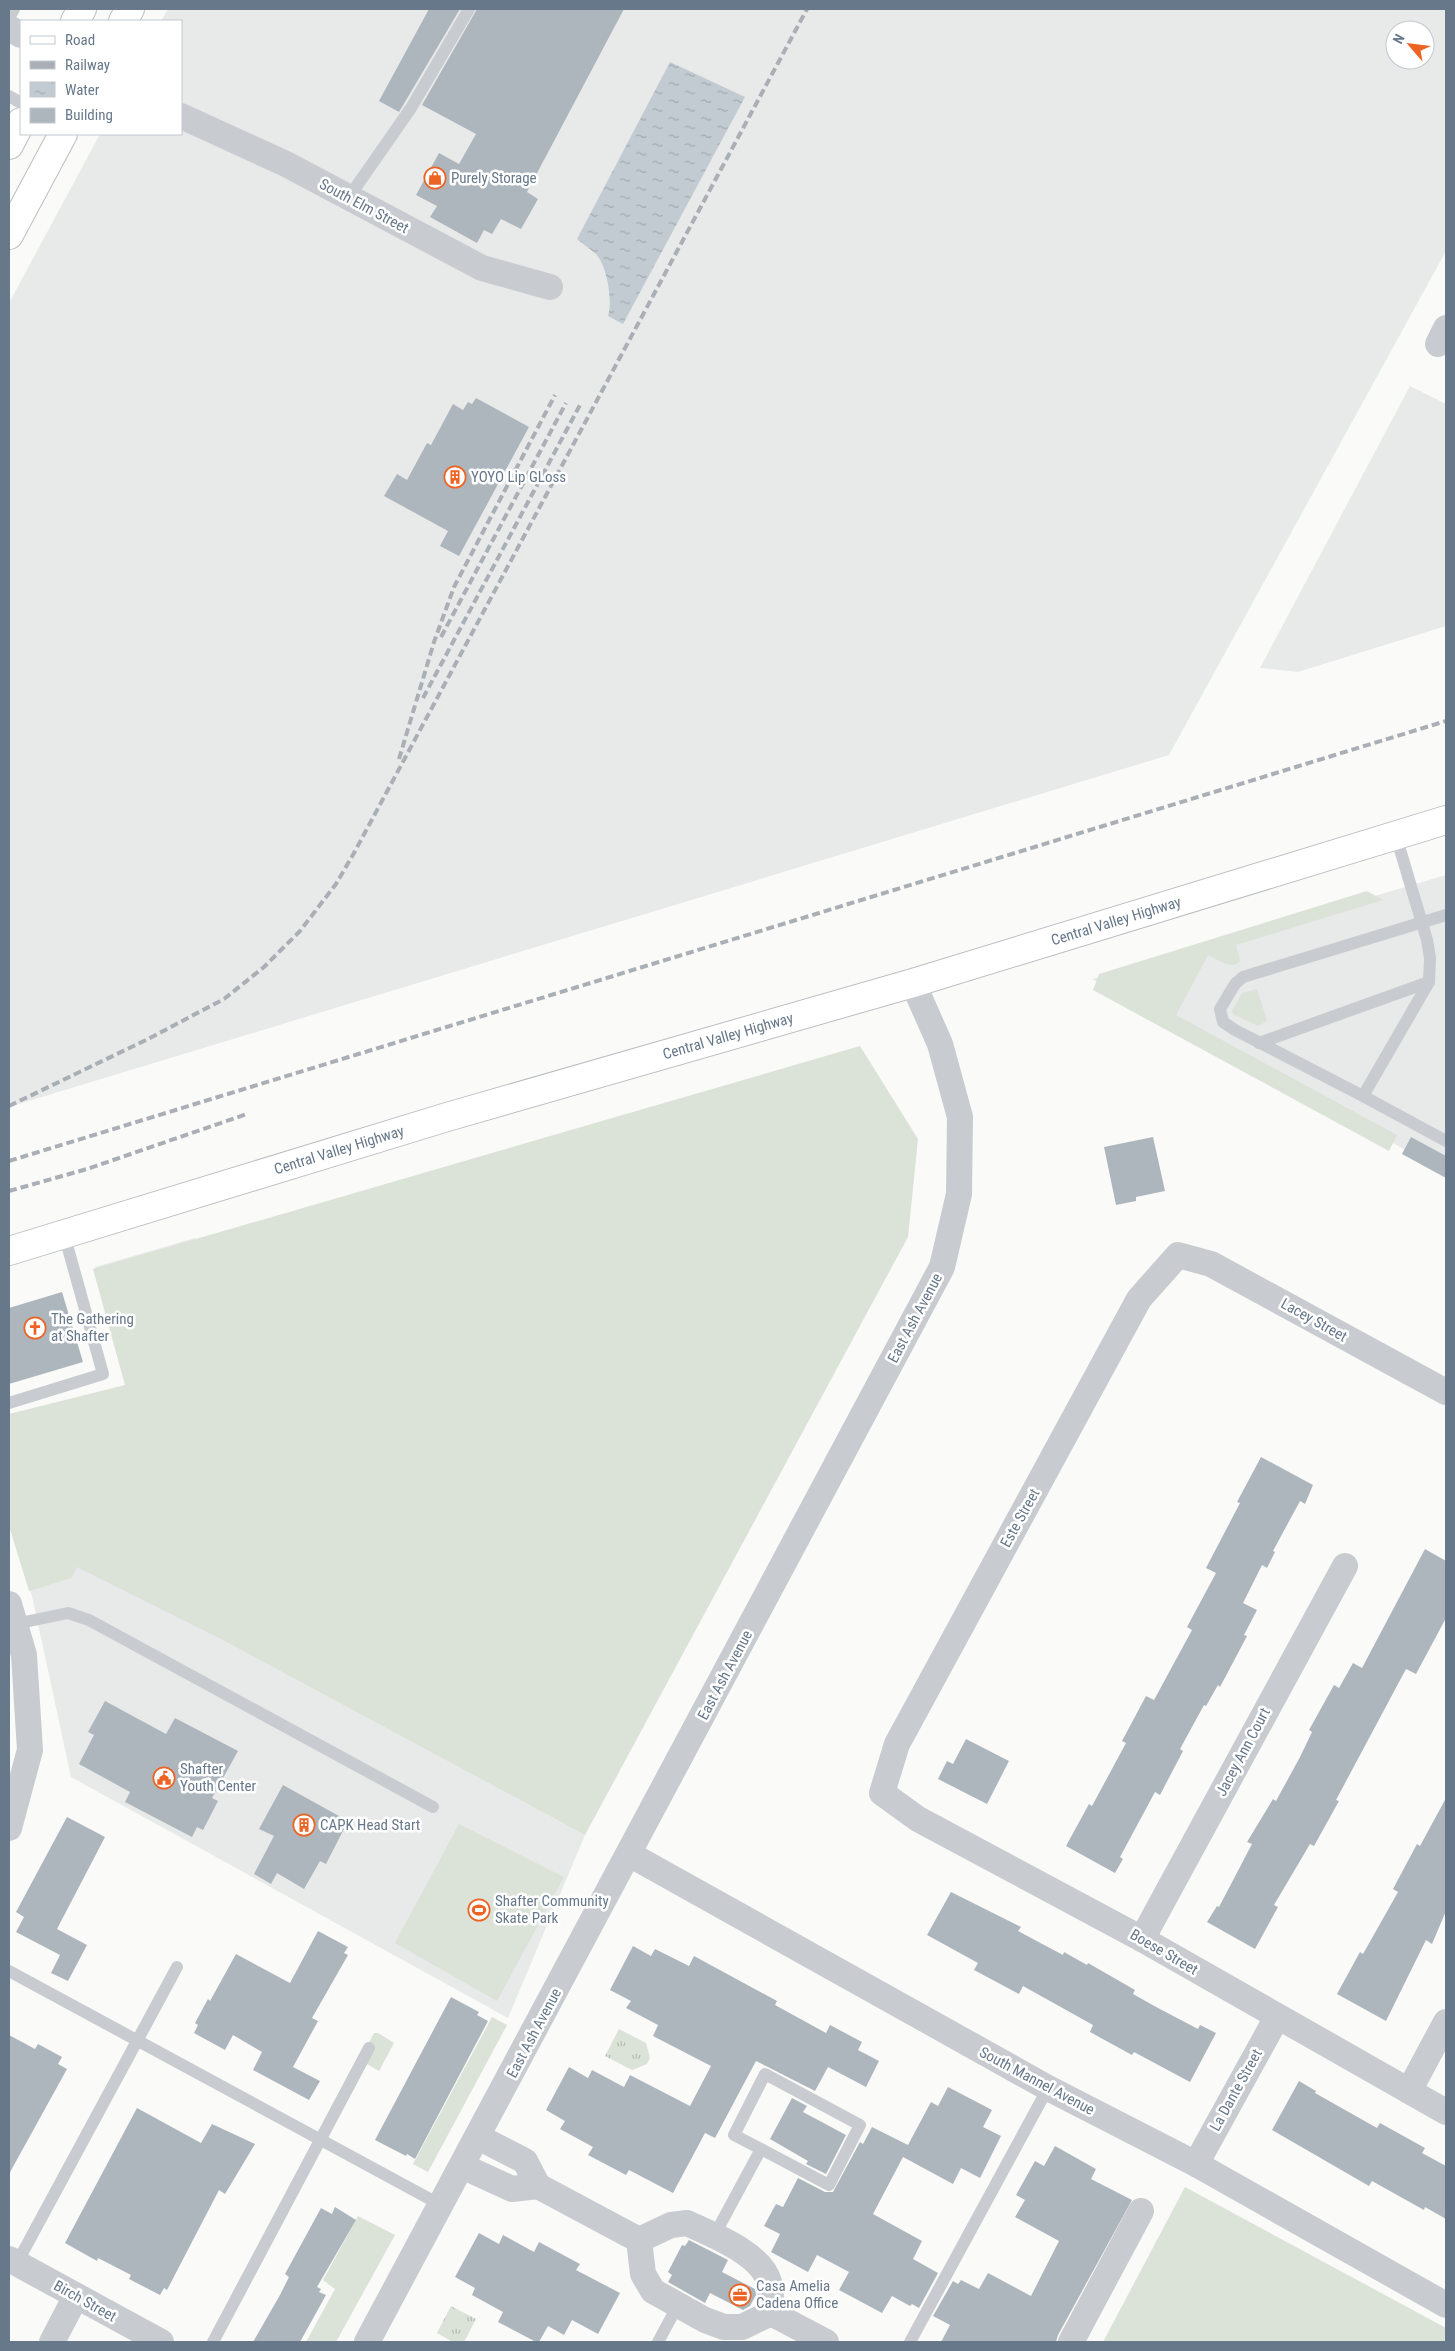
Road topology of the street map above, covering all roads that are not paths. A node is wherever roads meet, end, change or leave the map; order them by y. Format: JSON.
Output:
{"nodes":[{"id":1,"x":14,"y":9,"type":"edge"},
{"id":2,"x":82,"y":9,"type":"edge"},
{"id":3,"x":130,"y":9,"type":"edge"},
{"id":4,"x":469,"y":9,"type":"edge"},
{"id":5,"x":9,"y":18,"type":"edge"},
{"id":6,"x":76,"y":20,"type":"edge"},
{"id":7,"x":124,"y":20,"type":"edge"},
{"id":8,"x":9,"y":28,"type":"edge"},
{"id":9,"x":20,"y":34,"type":"edge"},
{"id":10,"x":9,"y":96,"type":"edge"},
{"id":11,"x":20,"y":102,"type":"edge"},
{"id":12,"x":182,"y":116,"type":"edge"},
{"id":13,"x":20,"y":124,"type":"edge"},
{"id":14,"x":62,"y":135,"type":"edge"},
{"id":15,"x":9,"y":146,"type":"edge"},
{"id":16,"x":349,"y":198,"type":"junction"},
{"id":17,"x":9,"y":236,"type":"edge"},
{"id":18,"x":550,"y":287,"type":"dead end"},
{"id":19,"x":1446,"y":820,"type":"edge"},
{"id":20,"x":1396,"y":836,"type":"junction"},
{"id":21,"x":1446,"y":915,"type":"edge"},
{"id":22,"x":1422,"y":921,"type":"junction"},
{"id":23,"x":1429,"y":982,"type":"junction"},
{"id":24,"x":913,"y":983,"type":"junction"},
{"id":25,"x":1259,"y":1043,"type":"junction"},
{"id":26,"x":1363,"y":1096,"type":"junction"},
{"id":27,"x":1446,"y":1141,"type":"edge"},
{"id":28,"x":64,"y":1234,"type":"junction"},
{"id":29,"x":9,"y":1251,"type":"edge"},
{"id":30,"x":1178,"y":1255,"type":"joint"},
{"id":31,"x":1446,"y":1392,"type":"edge"},
{"id":32,"x":9,"y":1402,"type":"edge"},
{"id":33,"x":1344,"y":1566,"type":"dead end"},
{"id":34,"x":12,"y":1614,"type":"edge"},
{"id":35,"x":882,"y":1793,"type":"joint"},
{"id":36,"x":433,"y":1807,"type":"dead end"},
{"id":37,"x":9,"y":1828,"type":"edge"},
{"id":38,"x":629,"y":1854,"type":"junction"},
{"id":39,"x":1142,"y":1939,"type":"junction"},
{"id":40,"x":177,"y":1968,"type":"dead end"},
{"id":41,"x":9,"y":1971,"type":"edge"},
{"id":42,"x":1277,"y":2017,"type":"junction"},
{"id":43,"x":1446,"y":2022,"type":"edge"},
{"id":44,"x":138,"y":2040,"type":"junction"},
{"id":45,"x":370,"y":2048,"type":"dead end"},
{"id":46,"x":1048,"y":2088,"type":"junction"},
{"id":47,"x":1409,"y":2091,"type":"junction"},
{"id":48,"x":1446,"y":2112,"type":"edge"},
{"id":49,"x":478,"y":2137,"type":"junction"},
{"id":50,"x":322,"y":2140,"type":"junction"},
{"id":51,"x":761,"y":2149,"type":"junction"},
{"id":52,"x":1196,"y":2164,"type":"junction"},
{"id":53,"x":462,"y":2166,"type":"junction"},
{"id":54,"x":538,"y":2186,"type":"junction"},
{"id":55,"x":441,"y":2205,"type":"junction"},
{"id":56,"x":1141,"y":2212,"type":"dead end"},
{"id":57,"x":714,"y":2236,"type":"junction"},
{"id":58,"x":639,"y":2240,"type":"junction"},
{"id":59,"x":13,"y":2261,"type":"edge"},
{"id":60,"x":76,"y":2296,"type":"junction"},
{"id":61,"x":678,"y":2304,"type":"junction"},
{"id":62,"x":1446,"y":2305,"type":"edge"},
{"id":63,"x":771,"y":2313,"type":"junction"},
{"id":64,"x":52,"y":2342,"type":"edge"},
{"id":65,"x":161,"y":2342,"type":"edge"},
{"id":66,"x":213,"y":2342,"type":"edge"},
{"id":67,"x":367,"y":2342,"type":"edge"},
{"id":68,"x":658,"y":2342,"type":"edge"},
{"id":69,"x":826,"y":2342,"type":"edge"},
{"id":70,"x":910,"y":2342,"type":"edge"},
{"id":71,"x":1071,"y":2342,"type":"edge"}],
"edges":[{"from":1,"to":5,"type":"lane"},
{"from":2,"to":6,"type":"main road"},
{"from":3,"to":7,"type":"main road"},
{"from":4,"to":16,"type":"lane"},
{"from":8,"to":9,"type":"street"},
{"from":10,"to":11,"type":"lane"},
{"from":12,"to":16,"type":"street","name":"South Elm Street"},
{"from":13,"to":15,"type":"main road"},
{"from":14,"to":17,"type":"main road"},
{"from":16,"to":18,"type":"street","name":"South Elm Street"},
{"from":19,"to":20,"type":"main road","name":"Central Valley Highway"},
{"from":20,"to":22,"type":"lane"},
{"from":20,"to":24,"type":"main road","name":"Central Valley Highway"},
{"from":21,"to":22,"type":"lane"},
{"from":22,"to":23,"type":"lane"},
{"from":22,"to":25,"type":"lane"},
{"from":23,"to":25,"type":"lane"},
{"from":23,"to":26,"type":"lane"},
{"from":24,"to":28,"type":"main road","name":"Central Valley Highway"},
{"from":24,"to":38,"type":"street","name":"East Ash Avenue"},
{"from":25,"to":26,"type":"lane"},
{"from":26,"to":27,"type":"lane"},
{"from":28,"to":29,"type":"main road","name":"Central Valley Highway"},
{"from":28,"to":32,"type":"lane"},
{"from":30,"to":31,"type":"street","name":"Lacey Street"},
{"from":30,"to":35,"type":"street","name":"Este Street"},
{"from":33,"to":39,"type":"street","name":"Jacey Ann Court"},
{"from":34,"to":36,"type":"lane"},
{"from":34,"to":37,"type":"street"},
{"from":35,"to":39,"type":"street","name":"Boese Street"},
{"from":38,"to":46,"type":"street","name":"South Mannel Avenue"},
{"from":38,"to":49,"type":"street","name":"East Ash Avenue"},
{"from":39,"to":42,"type":"street","name":"Boese Street"},
{"from":40,"to":44,"type":"lane"},
{"from":41,"to":44,"type":"lane"},
{"from":42,"to":47,"type":"street","name":"Boese Street"},
{"from":42,"to":52,"type":"street","name":"La Dante Street"},
{"from":43,"to":47,"type":"street"},
{"from":44,"to":50,"type":"lane"},
{"from":44,"to":59,"type":"lane"},
{"from":45,"to":50,"type":"lane"},
{"from":46,"to":52,"type":"street","name":"South Mannel Avenue"},
{"from":46,"to":70,"type":"lane"},
{"from":47,"to":48,"type":"street","name":"Boese Street"},
{"from":49,"to":53,"type":"street","name":"East Ash Avenue"},
{"from":49,"to":54,"type":"street"},
{"from":50,"to":55,"type":"lane"},
{"from":50,"to":66,"type":"lane"},
{"from":51,"to":51,"type":"lane"},
{"from":51,"to":57,"type":"lane"},
{"from":52,"to":62,"type":"street","name":"South Mannel Avenue"},
{"from":53,"to":54,"type":"street"},
{"from":53,"to":55,"type":"street","name":"East Ash Avenue"},
{"from":54,"to":58,"type":"street"},
{"from":55,"to":67,"type":"street","name":"East Ash Avenue"},
{"from":56,"to":71,"type":"street"},
{"from":57,"to":58,"type":"street"},
{"from":57,"to":63,"type":"street"},
{"from":58,"to":61,"type":"street"},
{"from":59,"to":60,"type":"street","name":"Birch Street"},
{"from":60,"to":64,"type":"street"},
{"from":60,"to":65,"type":"street","name":"Birch Street"},
{"from":61,"to":63,"type":"street"},
{"from":61,"to":68,"type":"lane"},
{"from":63,"to":69,"type":"street"}]}
